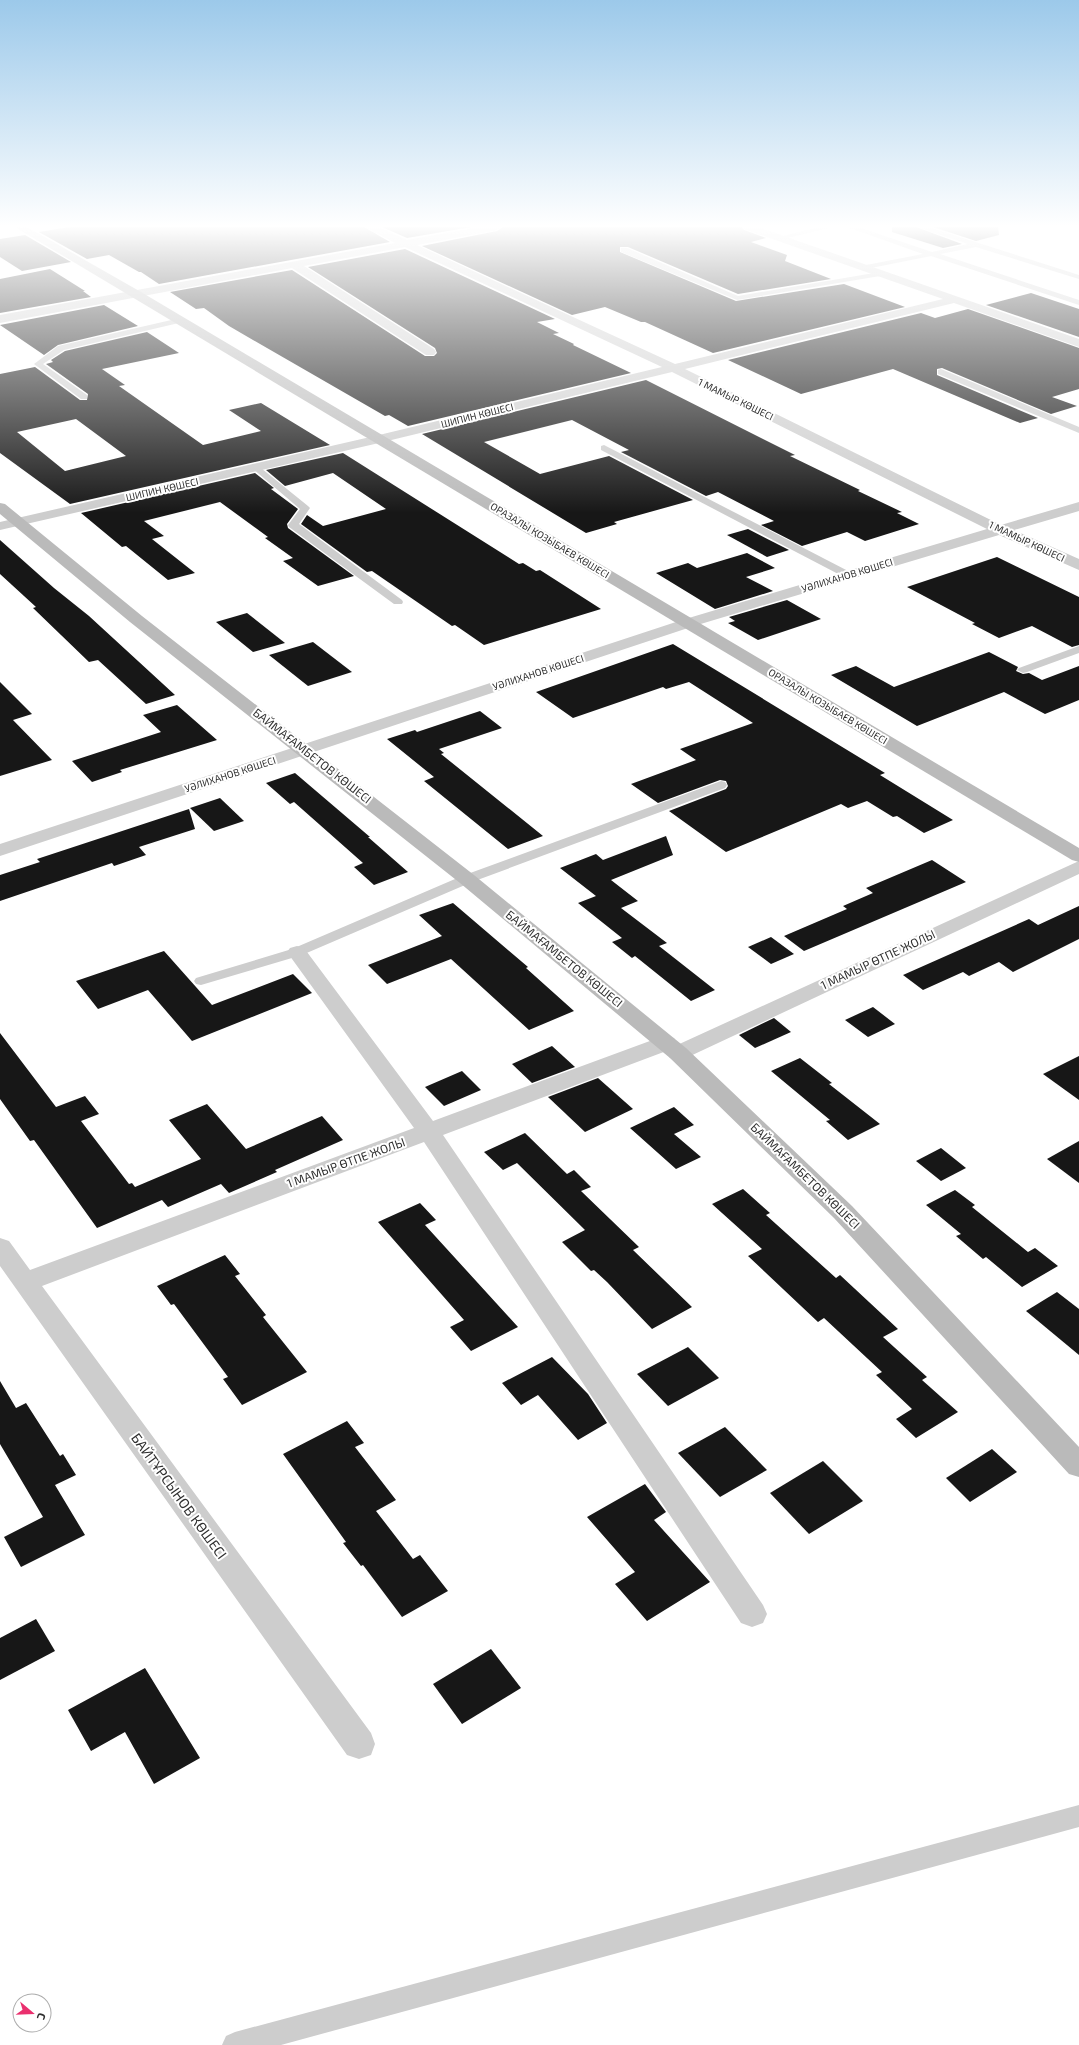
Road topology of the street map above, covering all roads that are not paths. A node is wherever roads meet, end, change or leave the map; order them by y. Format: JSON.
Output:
{"nodes":[{"id":1,"x":170,"y":322,"type":"edge"},
{"id":2,"x":184,"y":322,"type":"edge"},
{"id":3,"x":385,"y":322,"type":"edge"},
{"id":4,"x":576,"y":322,"type":"edge"},
{"id":5,"x":859,"y":322,"type":"edge"},
{"id":6,"x":1021,"y":322,"type":"edge"},
{"id":7,"x":1077,"y":341,"type":"edge"},
{"id":8,"x":430,"y":352,"type":"dead end"},
{"id":9,"x":672,"y":367,"type":"junction"},
{"id":10,"x":941,"y":372,"type":"dead end"},
{"id":11,"x":84,"y":397,"type":"dead end"},
{"id":12,"x":1079,"y":430,"type":"edge"},
{"id":13,"x":379,"y":438,"type":"junction"},
{"id":14,"x":604,"y":448,"type":"dead end"},
{"id":15,"x":256,"y":467,"type":"junction"},
{"id":16,"x":1079,"y":506,"type":"edge"},
{"id":17,"x":0,"y":507,"type":"edge"},
{"id":18,"x":9,"y":524,"type":"edge"},
{"id":19,"x":999,"y":529,"type":"junction"},
{"id":20,"x":1079,"y":565,"type":"edge"},
{"id":21,"x":848,"y":574,"type":"junction"},
{"id":22,"x":398,"y":602,"type":"dead end"},
{"id":23,"x":688,"y":623,"type":"junction"},
{"id":24,"x":1079,"y":649,"type":"edge"},
{"id":25,"x":1023,"y":670,"type":"dead end"},
{"id":26,"x":305,"y":750,"type":"junction"},
{"id":27,"x":721,"y":785,"type":"dead end"},
{"id":28,"x":0,"y":850,"type":"edge"},
{"id":29,"x":1079,"y":856,"type":"edge"},
{"id":30,"x":1079,"y":867,"type":"edge"},
{"id":31,"x":467,"y":879,"type":"junction"},
{"id":32,"x":297,"y":952,"type":"junction"},
{"id":33,"x":201,"y":981,"type":"dead end"},
{"id":34,"x":672,"y":1048,"type":"junction"},
{"id":35,"x":429,"y":1132,"type":"junction"},
{"id":36,"x":0,"y":1246,"type":"edge"},
{"id":37,"x":26,"y":1282,"type":"junction"},
{"id":38,"x":1079,"y":1466,"type":"edge"},
{"id":39,"x":752,"y":1614,"type":"dead end"},
{"id":40,"x":359,"y":1744,"type":"dead end"},
{"id":41,"x":1079,"y":1816,"type":"edge"},
{"id":42,"x":285,"y":2038,"type":"edge"},
{"id":43,"x":235,"y":2045,"type":"edge"}],
"edges":[{"from":1,"to":11,"type":"lane"},
{"from":2,"to":13,"type":"street","name":"ОРАЗАЛЫ ҚОЗЫБАЕВ КӨШЕСІ"},
{"from":3,"to":8,"type":"street"},
{"from":4,"to":9,"type":"street","name":"1 МАМЫР КӨШЕСІ"},
{"from":5,"to":9,"type":"street","name":"ШИПИН КӨШЕСІ"},
{"from":6,"to":7,"type":"street"},
{"from":9,"to":13,"type":"street","name":"ШИПИН КӨШЕСІ"},
{"from":9,"to":19,"type":"street","name":"1 МАМЫР КӨШЕСІ"},
{"from":10,"to":12,"type":"lane"},
{"from":13,"to":15,"type":"street","name":"ШИПИН КӨШЕСІ"},
{"from":13,"to":23,"type":"street","name":"ОРАЗАЛЫ ҚОЗЫБАЕВ КӨШЕСІ"},
{"from":14,"to":21,"type":"lane"},
{"from":15,"to":18,"type":"street","name":"ШИПИН КӨШЕСІ"},
{"from":15,"to":22,"type":"lane"},
{"from":16,"to":19,"type":"street","name":"УӘЛИХАНОВ КӨШЕСІ"},
{"from":17,"to":18,"type":"street","name":"БАЙМАҒАМБЕТОВ КӨШЕСІ"},
{"from":18,"to":26,"type":"street","name":"БАЙМАҒАМБЕТОВ КӨШЕСІ"},
{"from":19,"to":20,"type":"street","name":"1 МАМЫР КӨШЕСІ"},
{"from":19,"to":21,"type":"street","name":"УӘЛИХАНОВ КӨШЕСІ"},
{"from":21,"to":23,"type":"street","name":"УӘЛИХАНОВ КӨШЕСІ"},
{"from":23,"to":26,"type":"street","name":"УӘЛИХАНОВ КӨШЕСІ"},
{"from":23,"to":29,"type":"street","name":"ОРАЗАЛЫ ҚОЗЫБАЕВ КӨШЕСІ"},
{"from":24,"to":25,"type":"lane"},
{"from":26,"to":28,"type":"street","name":"УӘЛИХАНОВ КӨШЕСІ"},
{"from":26,"to":31,"type":"street","name":"БАЙМАҒАМБЕТОВ КӨШЕСІ"},
{"from":27,"to":31,"type":"lane"},
{"from":30,"to":34,"type":"street","name":"1 МАМЫР ӨТПЕ ЖОЛЫ"},
{"from":31,"to":32,"type":"lane"},
{"from":31,"to":34,"type":"street","name":"БАЙМАҒАМБЕТОВ КӨШЕСІ"},
{"from":32,"to":33,"type":"lane"},
{"from":32,"to":35,"type":"street"},
{"from":34,"to":35,"type":"street","name":"1 МАМЫР ӨТПЕ ЖОЛЫ"},
{"from":34,"to":38,"type":"street","name":"БАЙМАҒАМБЕТОВ КӨШЕСІ"},
{"from":35,"to":37,"type":"street","name":"1 МАМЫР ӨТПЕ ЖОЛЫ"},
{"from":35,"to":39,"type":"street"},
{"from":36,"to":37,"type":"street","name":"БАЙТҰРСЫНОВ КӨШЕСІ"},
{"from":37,"to":40,"type":"street","name":"БАЙТҰРСЫНОВ КӨШЕСІ"},
{"from":41,"to":42,"type":"lane"},
{"from":42,"to":43,"type":"lane"}]}
